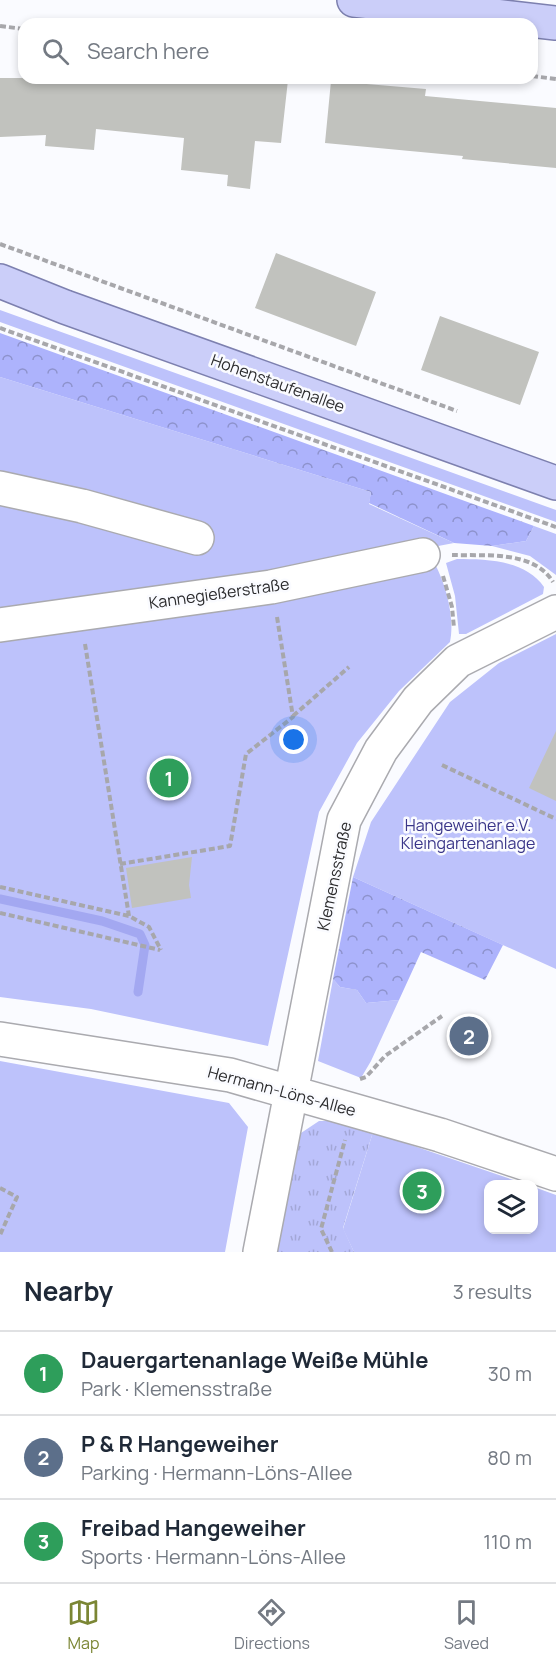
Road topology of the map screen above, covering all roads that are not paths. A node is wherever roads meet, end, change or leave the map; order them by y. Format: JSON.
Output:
{"nodes":[{"id":1,"x":354,"y":0,"type":"edge"},
{"id":2,"x":512,"y":18,"type":"edge"},
{"id":3,"x":538,"y":21,"type":"edge"},
{"id":4,"x":556,"y":23,"type":"edge"},
{"id":5,"x":0,"y":281,"type":"edge"},
{"id":6,"x":556,"y":483,"type":"edge"},
{"id":7,"x":0,"y":488,"type":"edge"},
{"id":8,"x":197,"y":538,"type":"dead end"},
{"id":9,"x":429,"y":555,"type":"road end"},
{"id":10,"x":556,"y":612,"type":"edge"},
{"id":11,"x":0,"y":625,"type":"edge"},
{"id":12,"x":0,"y":1039,"type":"edge"},
{"id":13,"x":289,"y":1090,"type":"junction"},
{"id":14,"x":556,"y":1174,"type":"edge"},
{"id":15,"x":260,"y":1252,"type":"edge"}],
"edges":[{"from":1,"to":2,"type":"main road"},
{"from":3,"to":4,"type":"main road"},
{"from":5,"to":6,"type":"main road","name":"Hohenstaufenallee"},
{"from":7,"to":8,"type":"street"},
{"from":9,"to":11,"type":"street","name":"Kannegießerstraße"},
{"from":10,"to":13,"type":"street","name":"Klemensstraße"},
{"from":12,"to":13,"type":"street","name":"Hermann-Löns-Allee"},
{"from":13,"to":14,"type":"street","name":"Hermann-Löns-Allee"},
{"from":13,"to":15,"type":"street","name":"Klemensstraße"}]}
